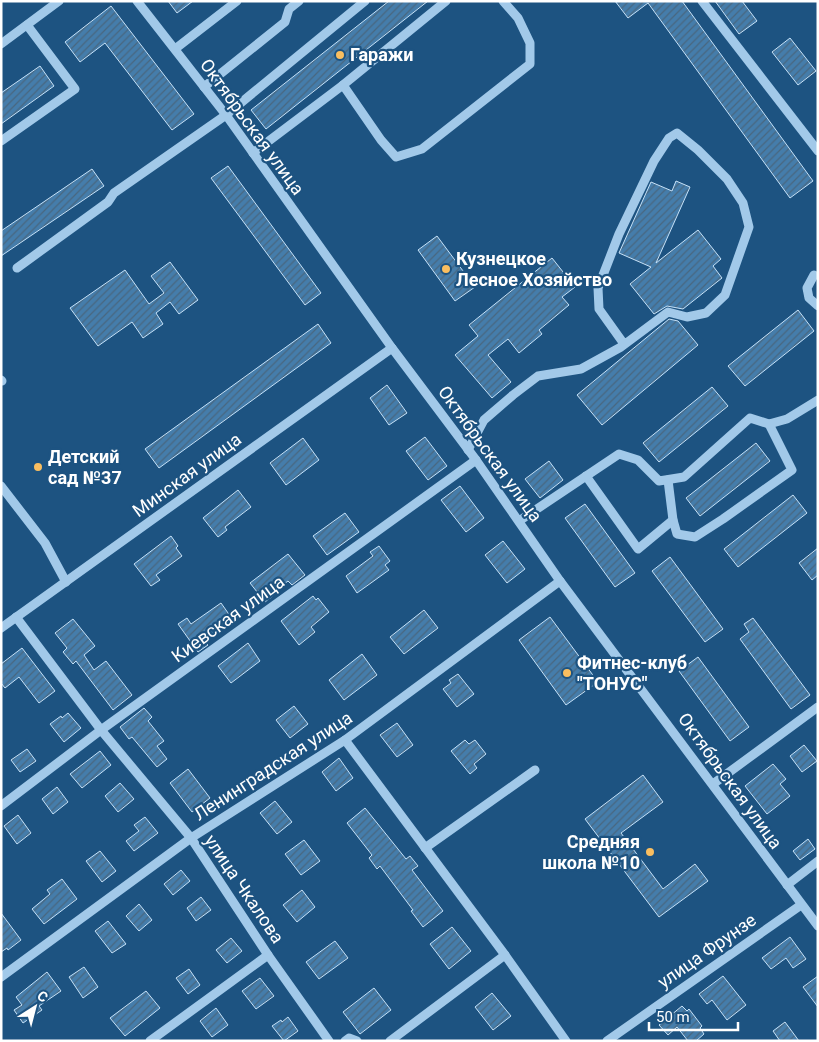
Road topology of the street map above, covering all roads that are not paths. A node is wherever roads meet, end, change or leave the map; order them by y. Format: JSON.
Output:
{"nodes":[{"id":1,"x":59,"y":1,"type":"edge"},
{"id":2,"x":138,"y":1,"type":"edge"},
{"id":3,"x":238,"y":1,"type":"edge"},
{"id":4,"x":299,"y":1,"type":"edge"},
{"id":5,"x":366,"y":1,"type":"edge"},
{"id":6,"x":446,"y":1,"type":"edge"},
{"id":7,"x":504,"y":1,"type":"edge"},
{"id":8,"x":702,"y":1,"type":"edge"},
{"id":9,"x":27,"y":25,"type":"junction"},
{"id":10,"x":1,"y":44,"type":"edge"},
{"id":11,"x":175,"y":49,"type":"junction"},
{"id":12,"x":343,"y":85,"type":"junction"},
{"id":13,"x":204,"y":87,"type":"junction"},
{"id":14,"x":226,"y":116,"type":"junction"},
{"id":15,"x":1,"y":142,"type":"edge"},
{"id":16,"x":818,"y":151,"type":"edge"},
{"id":17,"x":253,"y":153,"type":"junction"},
{"id":18,"x":17,"y":268,"type":"dead end"},
{"id":19,"x":814,"y":275,"type":"dead end"},
{"id":20,"x":818,"y":306,"type":"edge"},
{"id":21,"x":624,"y":344,"type":"junction"},
{"id":22,"x":392,"y":348,"type":"junction"},
{"id":23,"x":816,"y":402,"type":"edge"},
{"id":24,"x":769,"y":424,"type":"junction"},
{"id":25,"x":468,"y":450,"type":"junction"},
{"id":26,"x":476,"y":460,"type":"junction"},
{"id":27,"x":586,"y":476,"type":"junction"},
{"id":28,"x":668,"y":480,"type":"junction"},
{"id":29,"x":1,"y":486,"type":"edge"},
{"id":30,"x":673,"y":520,"type":"junction"},
{"id":31,"x":519,"y":521,"type":"junction"},
{"id":32,"x":560,"y":581,"type":"junction"},
{"id":33,"x":66,"y":582,"type":"junction"},
{"id":34,"x":16,"y":617,"type":"junction"},
{"id":35,"x":1,"y":628,"type":"edge"},
{"id":36,"x":818,"y":707,"type":"edge"},
{"id":37,"x":101,"y":730,"type":"junction"},
{"id":38,"x":345,"y":740,"type":"junction"},
{"id":39,"x":535,"y":770,"type":"dead end"},
{"id":40,"x":713,"y":784,"type":"junction"},
{"id":41,"x":1,"y":806,"type":"edge"},
{"id":42,"x":191,"y":838,"type":"junction"},
{"id":43,"x":426,"y":848,"type":"junction"},
{"id":44,"x":818,"y":861,"type":"edge"},
{"id":45,"x":787,"y":885,"type":"junction"},
{"id":46,"x":802,"y":905,"type":"junction"},
{"id":47,"x":818,"y":926,"type":"edge"},
{"id":48,"x":268,"y":955,"type":"junction"},
{"id":49,"x":505,"y":956,"type":"junction"},
{"id":50,"x":1,"y":977,"type":"edge"},
{"id":51,"x":150,"y":1041,"type":"edge"},
{"id":52,"x":329,"y":1041,"type":"edge"},
{"id":53,"x":345,"y":1041,"type":"edge"},
{"id":54,"x":358,"y":1041,"type":"edge"},
{"id":55,"x":390,"y":1041,"type":"edge"},
{"id":56,"x":566,"y":1041,"type":"edge"},
{"id":57,"x":607,"y":1041,"type":"edge"}],
"edges":[{"from":1,"to":9,"type":"street"},
{"from":2,"to":11,"type":"street","name":"Октябрьская улица"},
{"from":3,"to":11,"type":"street"},
{"from":4,"to":13,"type":"street"},
{"from":5,"to":14,"type":"street"},
{"from":6,"to":12,"type":"street"},
{"from":7,"to":12,"type":"street"},
{"from":8,"to":16,"type":"street"},
{"from":9,"to":10,"type":"street"},
{"from":9,"to":15,"type":"street"},
{"from":11,"to":13,"type":"street","name":"Октябрьская улица"},
{"from":12,"to":17,"type":"street"},
{"from":13,"to":14,"type":"street","name":"Октябрьская улица"},
{"from":14,"to":17,"type":"street","name":"Октябрьская улица"},
{"from":14,"to":18,"type":"street"},
{"from":17,"to":22,"type":"street","name":"Октябрьская улица"},
{"from":19,"to":20,"type":"street"},
{"from":21,"to":21,"type":"street"},
{"from":21,"to":25,"type":"street"},
{"from":22,"to":25,"type":"street","name":"Октябрьская улица"},
{"from":22,"to":33,"type":"street","name":"Минская улица"},
{"from":23,"to":24,"type":"street"},
{"from":24,"to":28,"type":"street"},
{"from":24,"to":30,"type":"street"},
{"from":25,"to":26,"type":"street","name":"Октябрьская улица"},
{"from":26,"to":31,"type":"street","name":"Октябрьская улица"},
{"from":26,"to":37,"type":"street","name":"Киевская улица"},
{"from":27,"to":28,"type":"street"},
{"from":27,"to":30,"type":"street"},
{"from":27,"to":31,"type":"street"},
{"from":28,"to":30,"type":"street"},
{"from":29,"to":33,"type":"street"},
{"from":31,"to":32,"type":"street","name":"Октябрьская улица"},
{"from":32,"to":38,"type":"street","name":"Ленинградская улица"},
{"from":32,"to":40,"type":"street","name":"Октябрьская улица"},
{"from":33,"to":34,"type":"street","name":"Минская улица"},
{"from":34,"to":35,"type":"street","name":"Минская улица"},
{"from":34,"to":37,"type":"street","name":"улица Чкалова"},
{"from":36,"to":40,"type":"street"},
{"from":37,"to":41,"type":"street","name":"Киевская улица"},
{"from":37,"to":42,"type":"street","name":"улица Чкалова"},
{"from":38,"to":42,"type":"street","name":"Ленинградская улица"},
{"from":38,"to":43,"type":"street"},
{"from":39,"to":43,"type":"street"},
{"from":40,"to":45,"type":"street","name":"Октябрьская улица"},
{"from":42,"to":48,"type":"street","name":"улица Чкалова"},
{"from":42,"to":50,"type":"street","name":"Ленинградская улица"},
{"from":43,"to":49,"type":"street"},
{"from":44,"to":45,"type":"street"},
{"from":45,"to":46,"type":"street","name":"Октябрьская улица"},
{"from":46,"to":47,"type":"street","name":"Октябрьская улица"},
{"from":46,"to":57,"type":"street","name":"улица Фрунзе"},
{"from":48,"to":51,"type":"street"},
{"from":48,"to":52,"type":"street","name":"улица Чкалова"},
{"from":49,"to":55,"type":"street"},
{"from":49,"to":56,"type":"street"},
{"from":53,"to":54,"type":"street"}]}
